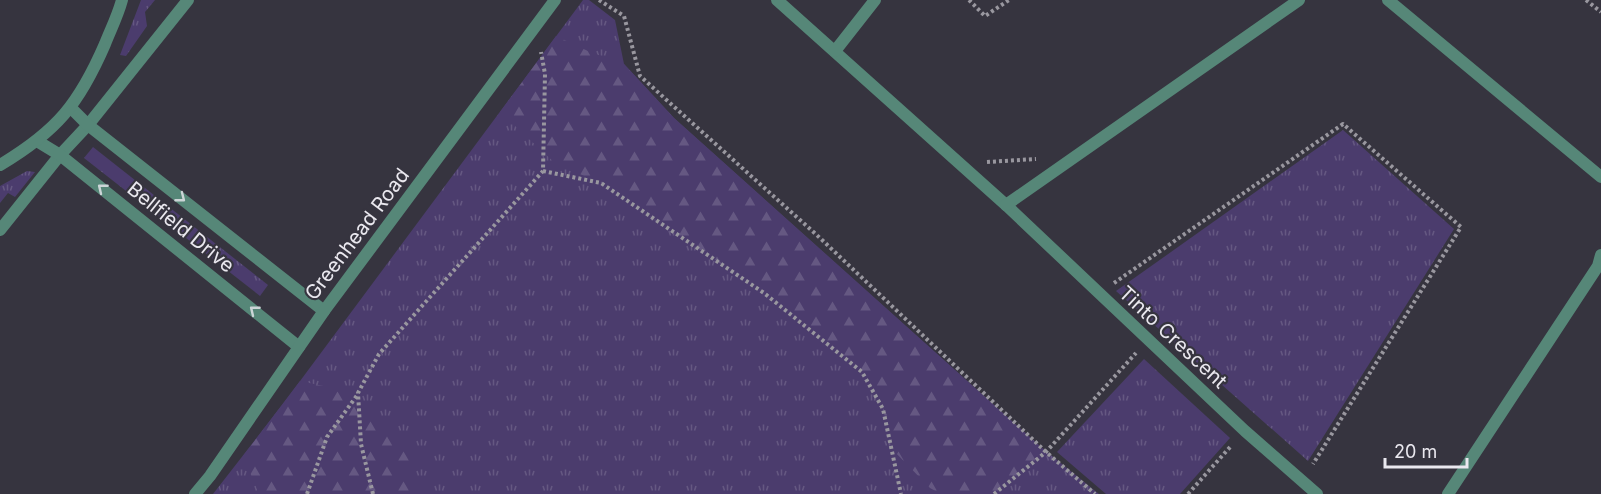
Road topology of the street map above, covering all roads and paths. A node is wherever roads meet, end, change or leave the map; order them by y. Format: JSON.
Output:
{"nodes":[{"id":1,"x":122,"y":0,"type":"edge"},
{"id":2,"x":188,"y":0,"type":"edge"},
{"id":3,"x":555,"y":0,"type":"edge"},
{"id":4,"x":599,"y":0,"type":"edge"},
{"id":5,"x":777,"y":0,"type":"edge"},
{"id":6,"x":875,"y":0,"type":"edge"},
{"id":7,"x":969,"y":0,"type":"edge"},
{"id":8,"x":1009,"y":0,"type":"edge"},
{"id":9,"x":1299,"y":0,"type":"edge"},
{"id":10,"x":1389,"y":0,"type":"edge"},
{"id":11,"x":1586,"y":0,"type":"edge"},
{"id":12,"x":1601,"y":12,"type":"edge"},
{"id":13,"x":536,"y":25,"type":"junction"},
{"id":14,"x":835,"y":51,"type":"junction"},
{"id":15,"x":71,"y":108,"type":"junction"},
{"id":16,"x":88,"y":125,"type":"junction"},
{"id":17,"x":36,"y":141,"type":"junction"},
{"id":18,"x":60,"y":155,"type":"junction"},
{"id":19,"x":1039,"y":159,"type":"dead end"},
{"id":20,"x":959,"y":163,"type":"junction"},
{"id":21,"x":0,"y":165,"type":"edge"},
{"id":22,"x":543,"y":171,"type":"junction"},
{"id":23,"x":1601,"y":177,"type":"edge"},
{"id":24,"x":1006,"y":205,"type":"junction"},
{"id":25,"x":0,"y":230,"type":"edge"},
{"id":26,"x":1601,"y":255,"type":"edge"},
{"id":27,"x":1099,"y":294,"type":"junction"},
{"id":28,"x":324,"y":311,"type":"junction"},
{"id":29,"x":1148,"y":341,"type":"junction"},
{"id":30,"x":299,"y":347,"type":"junction"},
{"id":31,"x":358,"y":393,"type":"junction"},
{"id":32,"x":1245,"y":431,"type":"junction"},
{"id":33,"x":1046,"y":452,"type":"junction"},
{"id":34,"x":1302,"y":481,"type":"junction"},
{"id":35,"x":195,"y":494,"type":"edge"},
{"id":36,"x":308,"y":494,"type":"edge"},
{"id":37,"x":373,"y":494,"type":"edge"},
{"id":38,"x":901,"y":494,"type":"edge"},
{"id":39,"x":994,"y":494,"type":"edge"},
{"id":40,"x":1095,"y":494,"type":"edge"},
{"id":41,"x":1188,"y":494,"type":"edge"},
{"id":42,"x":1317,"y":494,"type":"edge"},
{"id":43,"x":1448,"y":494,"type":"edge"}],
"edges":[{"from":1,"to":15,"type":"street"},
{"from":2,"to":16,"type":"street"},
{"from":3,"to":13,"type":"street","name":"Greenhead Road"},
{"from":4,"to":33,"type":"path"},
{"from":5,"to":14,"type":"street","name":"Tinto Crescent"},
{"from":6,"to":14,"type":"street"},
{"from":7,"to":8,"type":"path"},
{"from":9,"to":24,"type":"street"},
{"from":10,"to":23,"type":"street"},
{"from":11,"to":12,"type":"path"},
{"from":13,"to":22,"type":"path"},
{"from":13,"to":28,"type":"street","name":"Greenhead Road"},
{"from":14,"to":20,"type":"street","name":"Tinto Crescent"},
{"from":15,"to":16,"type":"street","name":"Bellfield Drive"},
{"from":15,"to":17,"type":"street"},
{"from":16,"to":18,"type":"street"},
{"from":16,"to":28,"type":"street","name":"Bellfield Drive","one_way":true},
{"from":17,"to":18,"type":"street","name":"Bellfield Drive"},
{"from":17,"to":21,"type":"street"},
{"from":18,"to":25,"type":"street"},
{"from":30,"to":18,"type":"street","name":"Bellfield Drive","one_way":true},
{"from":19,"to":20,"type":"path"},
{"from":20,"to":24,"type":"street","name":"Tinto Crescent"},
{"from":22,"to":31,"type":"path"},
{"from":22,"to":38,"type":"path"},
{"from":24,"to":27,"type":"street","name":"Tinto Crescent"},
{"from":26,"to":43,"type":"street"},
{"from":27,"to":29,"type":"street","name":"Tinto Crescent"},
{"from":27,"to":34,"type":"path"},
{"from":28,"to":30,"type":"street","name":"Greenhead Road"},
{"from":29,"to":32,"type":"street","name":"Tinto Crescent"},
{"from":29,"to":33,"type":"path"},
{"from":30,"to":35,"type":"street","name":"Greenhead Road"},
{"from":31,"to":36,"type":"path"},
{"from":31,"to":37,"type":"path"},
{"from":32,"to":34,"type":"street","name":"Tinto Crescent"},
{"from":32,"to":41,"type":"path"},
{"from":33,"to":39,"type":"path"},
{"from":33,"to":40,"type":"path"},
{"from":34,"to":42,"type":"street","name":"Tinto Crescent"}]}
